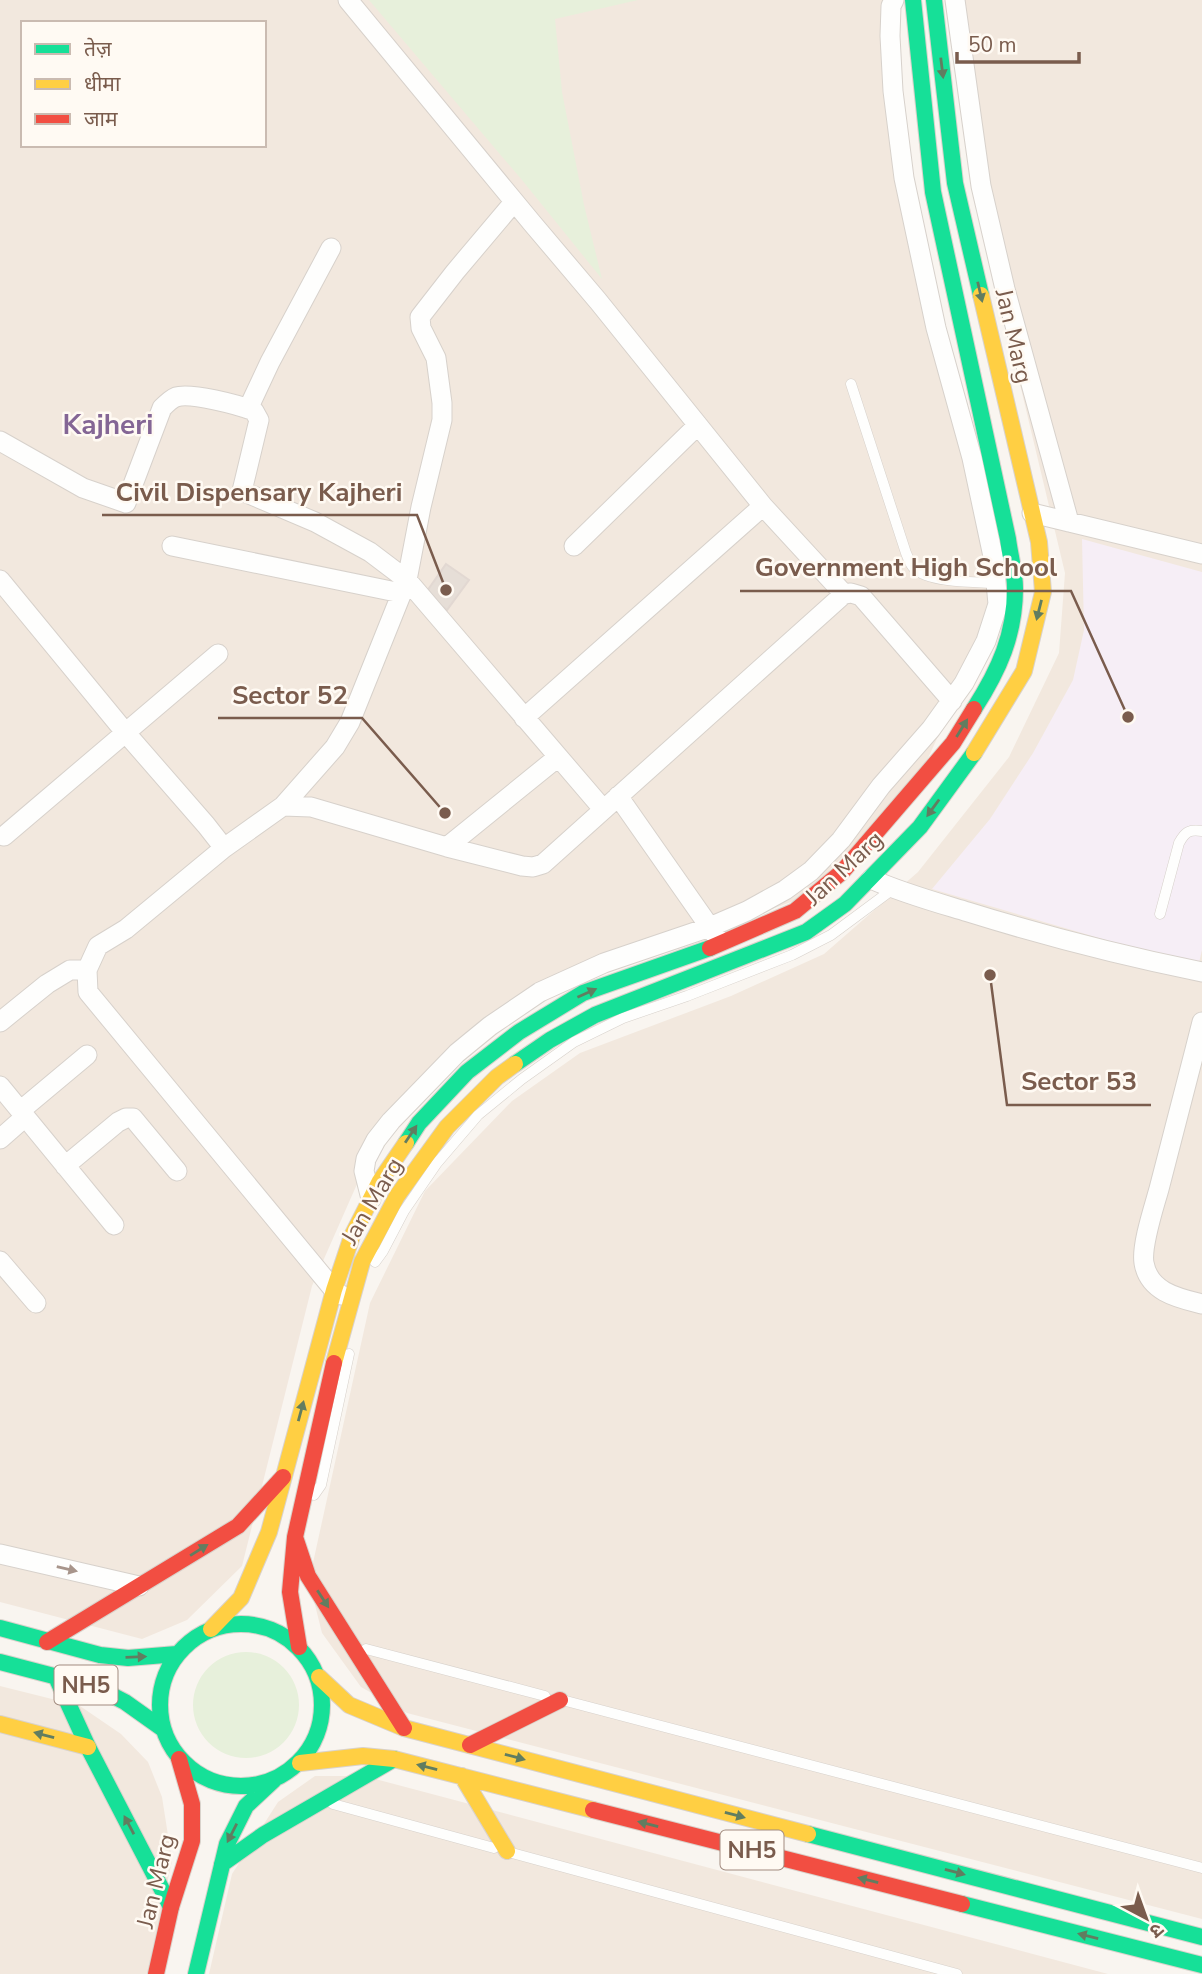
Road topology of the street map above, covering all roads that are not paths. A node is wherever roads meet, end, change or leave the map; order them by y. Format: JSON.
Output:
{"nodes":[{"id":1,"x":348,"y":0,"type":"edge"},
{"id":2,"x":894,"y":0,"type":"edge"},
{"id":3,"x":913,"y":0,"type":"edge"},
{"id":4,"x":934,"y":0,"type":"edge"},
{"id":5,"x":955,"y":0,"type":"edge"},
{"id":6,"x":514,"y":202,"type":"junction"},
{"id":7,"x":331,"y":248,"type":"dead end"},
{"id":8,"x":851,"y":384,"type":"dead end"},
{"id":9,"x":248,"y":409,"type":"junction"},
{"id":10,"x":698,"y":425,"type":"junction"},
{"id":11,"x":0,"y":441,"type":"edge"},
{"id":12,"x":763,"y":506,"type":"junction"},
{"id":13,"x":1032,"y":513,"type":"junction"},
{"id":14,"x":1069,"y":522,"type":"junction"},
{"id":15,"x":172,"y":546,"type":"dead end"},
{"id":16,"x":574,"y":546,"type":"dead end"},
{"id":17,"x":1202,"y":554,"type":"edge"},
{"id":18,"x":0,"y":580,"type":"edge"},
{"id":19,"x":996,"y":583,"type":"junction"},
{"id":20,"x":404,"y":587,"type":"junction"},
{"id":21,"x":844,"y":594,"type":"junction"},
{"id":22,"x":218,"y":654,"type":"dead end"},
{"id":23,"x":951,"y":701,"type":"junction"},
{"id":24,"x":524,"y":718,"type":"junction"},
{"id":25,"x":125,"y":732,"type":"junction"},
{"id":26,"x":558,"y":757,"type":"junction"},
{"id":27,"x":618,"y":796,"type":"junction"},
{"id":28,"x":283,"y":806,"type":"junction"},
{"id":29,"x":603,"y":809,"type":"junction"},
{"id":30,"x":1202,"y":831,"type":"edge"},
{"id":31,"x":4,"y":836,"type":"dead end"},
{"id":32,"x":447,"y":847,"type":"junction"},
{"id":33,"x":224,"y":848,"type":"junction"},
{"id":34,"x":871,"y":879,"type":"junction"},
{"id":35,"x":893,"y":889,"type":"junction"},
{"id":36,"x":1160,"y":914,"type":"dead end"},
{"id":37,"x":710,"y":927,"type":"junction"},
{"id":38,"x":721,"y":944,"type":"junction"},
{"id":39,"x":87,"y":971,"type":"junction"},
{"id":40,"x":1202,"y":972,"type":"edge"},
{"id":41,"x":0,"y":1022,"type":"edge"},
{"id":42,"x":1202,"y":1022,"type":"edge"},
{"id":43,"x":87,"y":1055,"type":"dead end"},
{"id":44,"x":0,"y":1086,"type":"edge"},
{"id":45,"x":23,"y":1114,"type":"junction"},
{"id":46,"x":0,"y":1139,"type":"edge"},
{"id":47,"x":65,"y":1167,"type":"junction"},
{"id":48,"x":177,"y":1171,"type":"dead end"},
{"id":49,"x":371,"y":1199,"type":"junction"},
{"id":50,"x":114,"y":1225,"type":"dead end"},
{"id":51,"x":0,"y":1261,"type":"edge"},
{"id":52,"x":334,"y":1290,"type":"junction"},
{"id":53,"x":36,"y":1303,"type":"dead end"},
{"id":54,"x":356,"y":1303,"type":"junction"},
{"id":55,"x":1202,"y":1304,"type":"edge"},
{"id":56,"x":355,"y":1330,"type":"dead end"},
{"id":57,"x":352,"y":1343,"type":"dead end"},
{"id":58,"x":284,"y":1477,"type":"junction"},
{"id":59,"x":300,"y":1517,"type":"junction"},
{"id":60,"x":295,"y":1537,"type":"junction"},
{"id":61,"x":0,"y":1554,"type":"edge"},
{"id":62,"x":141,"y":1586,"type":"junction"},
{"id":63,"x":0,"y":1628,"type":"edge"},
{"id":64,"x":211,"y":1629,"type":"junction"},
{"id":65,"x":47,"y":1642,"type":"junction"},
{"id":66,"x":353,"y":1646,"type":"junction"},
{"id":67,"x":299,"y":1647,"type":"junction"},
{"id":68,"x":177,"y":1654,"type":"junction"},
{"id":69,"x":0,"y":1662,"type":"edge"},
{"id":70,"x":56,"y":1677,"type":"junction"},
{"id":71,"x":318,"y":1677,"type":"junction"},
{"id":72,"x":560,"y":1700,"type":"junction"},
{"id":73,"x":0,"y":1724,"type":"edge"},
{"id":74,"x":404,"y":1728,"type":"junction"},
{"id":75,"x":163,"y":1729,"type":"junction"},
{"id":76,"x":470,"y":1745,"type":"junction"},
{"id":77,"x":88,"y":1747,"type":"junction"},
{"id":78,"x":179,"y":1759,"type":"junction"},
{"id":79,"x":394,"y":1759,"type":"junction"},
{"id":80,"x":300,"y":1763,"type":"junction"},
{"id":81,"x":461,"y":1776,"type":"junction"},
{"id":82,"x":274,"y":1780,"type":"junction"},
{"id":83,"x":321,"y":1801,"type":"junction"},
{"id":84,"x":507,"y":1851,"type":"junction"},
{"id":85,"x":222,"y":1864,"type":"junction"},
{"id":86,"x":1202,"y":1868,"type":"edge"},
{"id":87,"x":171,"y":1907,"type":"junction"},
{"id":88,"x":1202,"y":1937,"type":"edge"},
{"id":89,"x":1202,"y":1965,"type":"edge"},
{"id":90,"x":156,"y":1974,"type":"edge"},
{"id":91,"x":195,"y":1974,"type":"edge"},
{"id":92,"x":957,"y":1974,"type":"edge"}],
"edges":[{"from":1,"to":6,"type":"street"},
{"from":2,"to":19,"type":"street"},
{"from":38,"to":3,"type":"main road","name":"Jan Marg","one_way":true},
{"from":4,"to":13,"type":"main road","name":"Jan Marg","one_way":true},
{"from":5,"to":14,"type":"street"},
{"from":6,"to":10,"type":"street"},
{"from":6,"to":20,"type":"street"},
{"from":7,"to":9,"type":"street"},
{"from":8,"to":19,"type":"lane"},
{"from":9,"to":11,"type":"street"},
{"from":9,"to":20,"type":"street"},
{"from":10,"to":12,"type":"street"},
{"from":10,"to":16,"type":"street"},
{"from":12,"to":21,"type":"street"},
{"from":12,"to":24,"type":"street"},
{"from":13,"to":14,"type":"street"},
{"from":13,"to":34,"type":"main road","name":"Jan Marg","one_way":true},
{"from":14,"to":17,"type":"street"},
{"from":15,"to":20,"type":"street"},
{"from":18,"to":25,"type":"street"},
{"from":19,"to":23,"type":"street"},
{"from":20,"to":24,"type":"street"},
{"from":20,"to":28,"type":"street"},
{"from":21,"to":23,"type":"street"},
{"from":21,"to":27,"type":"street"},
{"from":22,"to":25,"type":"street"},
{"from":23,"to":37,"type":"street"},
{"from":24,"to":26,"type":"street"},
{"from":25,"to":31,"type":"street"},
{"from":25,"to":33,"type":"street"},
{"from":26,"to":29,"type":"street"},
{"from":26,"to":32,"type":"street"},
{"from":27,"to":29,"type":"street"},
{"from":27,"to":37,"type":"street"},
{"from":28,"to":32,"type":"street"},
{"from":28,"to":33,"type":"street"},
{"from":29,"to":32,"type":"street"},
{"from":30,"to":36,"type":"lane"},
{"from":33,"to":39,"type":"street"},
{"from":34,"to":35,"type":"street"},
{"from":34,"to":54,"type":"main road","name":"Jan Marg"},
{"from":35,"to":40,"type":"street"},
{"from":35,"to":54,"type":"lane"},
{"from":37,"to":38,"type":"street"},
{"from":37,"to":49,"type":"street"},
{"from":49,"to":38,"type":"main road","name":"Jan Marg","one_way":true},
{"from":39,"to":41,"type":"street"},
{"from":39,"to":52,"type":"street"},
{"from":42,"to":55,"type":"street"},
{"from":43,"to":45,"type":"street"},
{"from":44,"to":45,"type":"street"},
{"from":45,"to":46,"type":"street"},
{"from":45,"to":47,"type":"street"},
{"from":47,"to":48,"type":"street"},
{"from":47,"to":50,"type":"street"},
{"from":49,"to":52,"type":"main road","name":"Jan Marg"},
{"from":51,"to":53,"type":"street"},
{"from":52,"to":54,"type":"street"},
{"from":58,"to":52,"type":"main road","name":"Jan Marg","one_way":true},
{"from":54,"to":56,"type":"lane"},
{"from":54,"to":59,"type":"main road","name":"Jan Marg"},
{"from":57,"to":59,"type":"lane"},
{"from":62,"to":58,"type":"main road","one_way":true},
{"from":58,"to":64,"type":"main road","name":"Jan Marg"},
{"from":59,"to":60,"type":"main road","name":"Jan Marg"},
{"from":60,"to":66,"type":"main road","one_way":true},
{"from":60,"to":67,"type":"main road","name":"Jan Marg"},
{"from":61,"to":62,"type":"street","one_way":true},
{"from":62,"to":65,"type":"main road"},
{"from":63,"to":65,"type":"main road","name":"NH5","number":"NH5"},
{"from":64,"to":67,"type":"main road","number":"NH5"},
{"from":64,"to":68,"type":"main road","number":"NH5"},
{"from":65,"to":68,"type":"main road","name":"NH5","number":"NH5","one_way":true},
{"from":66,"to":72,"type":"lane"},
{"from":66,"to":74,"type":"main road"},
{"from":67,"to":71,"type":"main road","number":"NH5"},
{"from":68,"to":75,"type":"main road","number":"NH5"},
{"from":69,"to":70,"type":"main road","number":"NH5"},
{"from":70,"to":75,"type":"main road","number":"NH5"},
{"from":70,"to":77,"type":"main road"},
{"from":71,"to":74,"type":"main road","name":"NH5","number":"NH5"},
{"from":71,"to":80,"type":"main road","number":"NH5"},
{"from":72,"to":76,"type":"main road"},
{"from":72,"to":86,"type":"lane"},
{"from":77,"to":73,"type":"main road","one_way":true},
{"from":74,"to":76,"type":"main road","name":"NH5","number":"NH5"},
{"from":75,"to":78,"type":"main road","number":"NH5"},
{"from":76,"to":88,"type":"main road","name":"NH5","number":"NH5","one_way":true},
{"from":87,"to":77,"type":"main road","one_way":true},
{"from":78,"to":82,"type":"main road","number":"NH5"},
{"from":78,"to":87,"type":"main road","name":"Jan Marg"},
{"from":79,"to":80,"type":"main road","name":"NH5","number":"NH5"},
{"from":81,"to":79,"type":"main road","name":"NH5","number":"NH5","one_way":true},
{"from":79,"to":83,"type":"main road"},
{"from":80,"to":82,"type":"main road","number":"NH5"},
{"from":81,"to":84,"type":"main road"},
{"from":89,"to":81,"type":"main road","name":"NH5","number":"NH5","one_way":true},
{"from":82,"to":85,"type":"main road","one_way":true},
{"from":83,"to":84,"type":"lane"},
{"from":83,"to":85,"type":"main road"},
{"from":84,"to":92,"type":"lane"},
{"from":85,"to":91,"type":"main road"},
{"from":87,"to":90,"type":"main road","name":"Jan Marg"}]}
